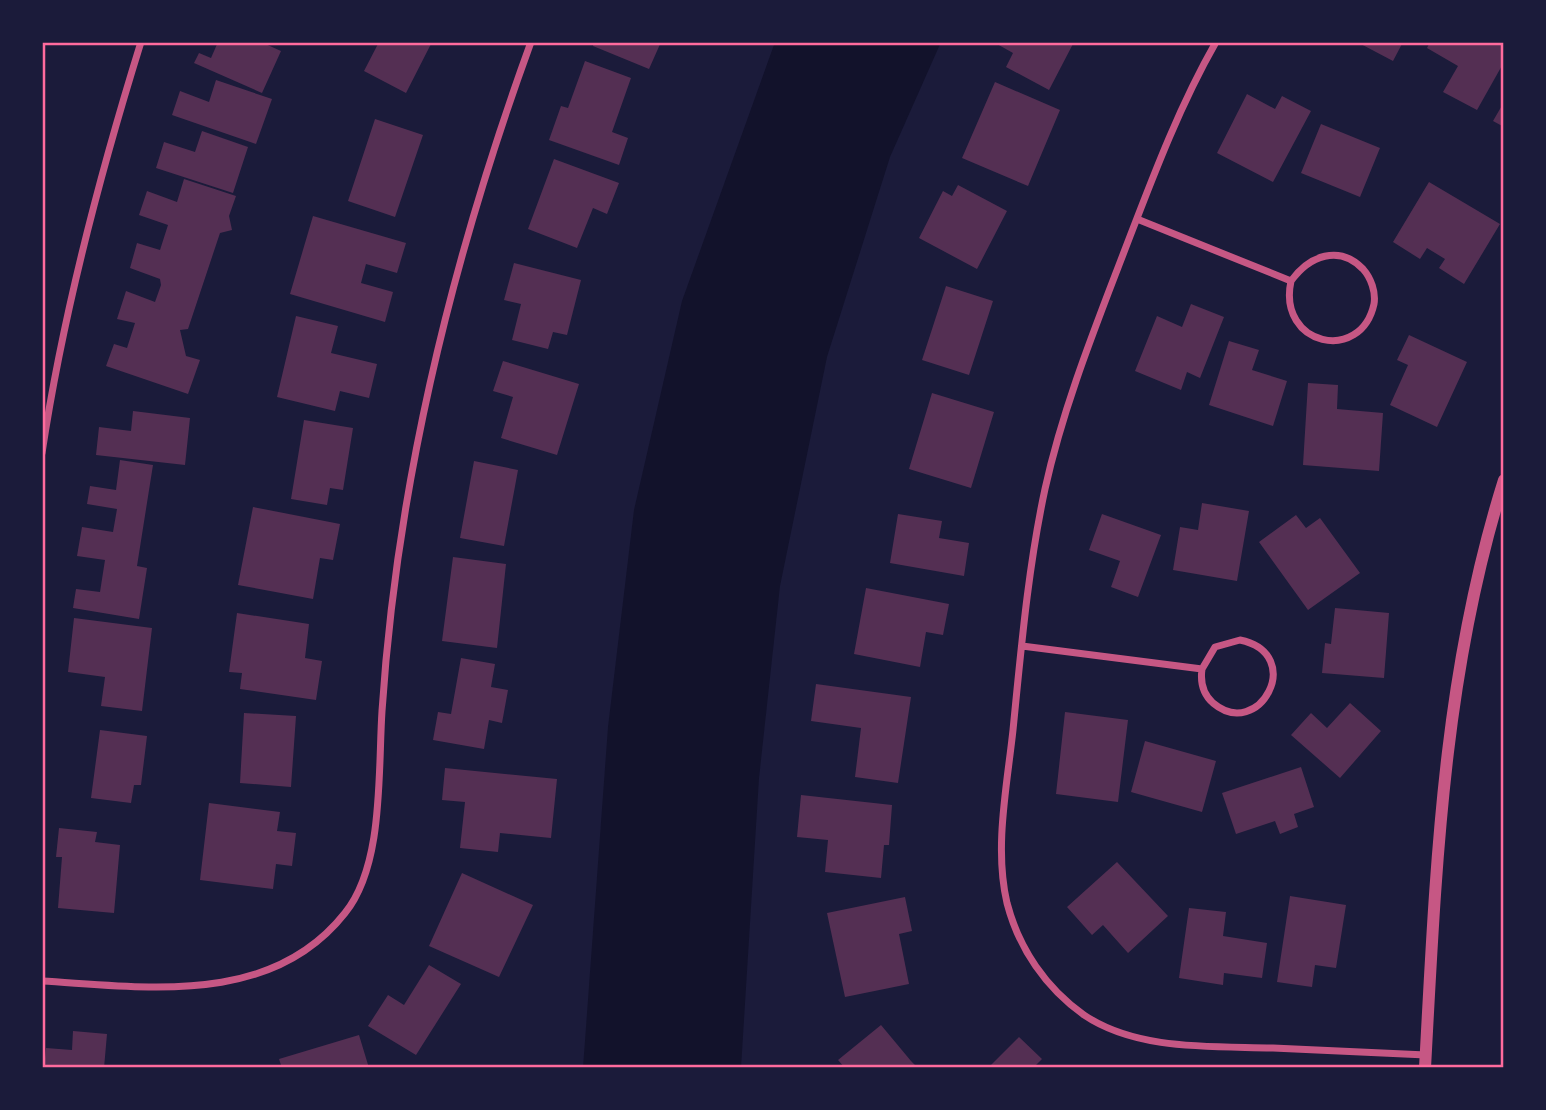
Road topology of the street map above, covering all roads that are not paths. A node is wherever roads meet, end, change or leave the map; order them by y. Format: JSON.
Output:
{"nodes":[{"id":1,"x":141,"y":42,"type":"edge"},
{"id":2,"x":531,"y":42,"type":"edge"},
{"id":3,"x":1216,"y":42,"type":"edge"},
{"id":4,"x":1136,"y":219,"type":"junction"},
{"id":5,"x":1291,"y":281,"type":"junction"},
{"id":6,"x":42,"y":453,"type":"edge"},
{"id":7,"x":1504,"y":481,"type":"edge"},
{"id":8,"x":1022,"y":646,"type":"junction"},
{"id":9,"x":1202,"y":669,"type":"junction"},
{"id":10,"x":42,"y":981,"type":"edge"},
{"id":11,"x":1426,"y":1061,"type":"edge"}],
"edges":[{"from":1,"to":6,"type":"street"},
{"from":2,"to":10,"type":"street"},
{"from":3,"to":4,"type":"street"},
{"from":4,"to":5,"type":"street"},
{"from":4,"to":8,"type":"street"},
{"from":5,"to":5,"type":"street"},
{"from":7,"to":11,"type":"street"},
{"from":8,"to":9,"type":"street"},
{"from":8,"to":11,"type":"street"},
{"from":9,"to":9,"type":"street"}]}
